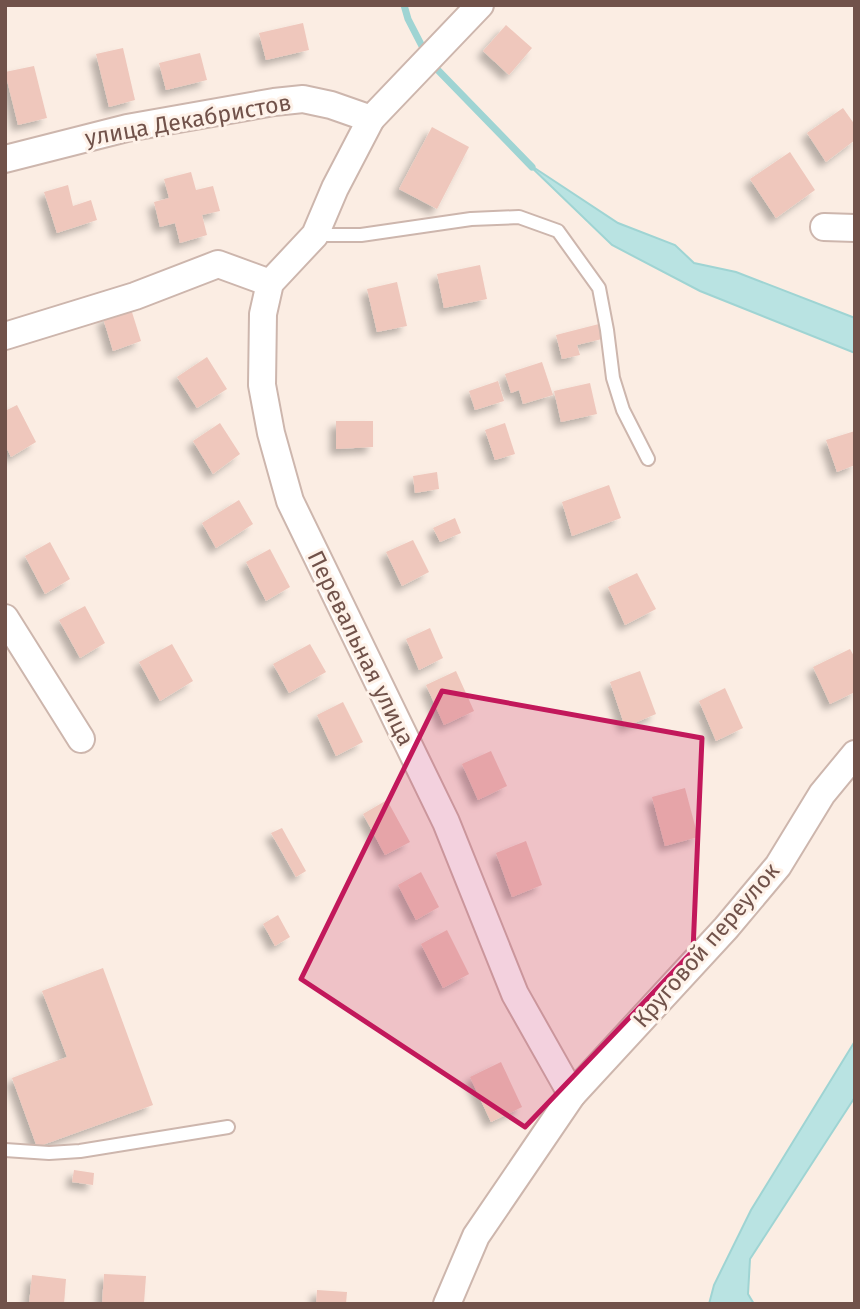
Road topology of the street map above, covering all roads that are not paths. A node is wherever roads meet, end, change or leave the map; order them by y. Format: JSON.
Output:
{"nodes":[{"id":1,"x":480,"y":5,"type":"edge"},
{"id":2,"x":371,"y":119,"type":"junction"},
{"id":3,"x":5,"y":159,"type":"edge"},
{"id":4,"x":824,"y":228,"type":"dead end"},
{"id":5,"x":855,"y":228,"type":"edge"},
{"id":6,"x":315,"y":235,"type":"junction"},
{"id":7,"x":270,"y":283,"type":"junction"},
{"id":8,"x":5,"y":336,"type":"edge"},
{"id":9,"x":648,"y":459,"type":"dead end"},
{"id":10,"x":5,"y":618,"type":"edge"},
{"id":11,"x":81,"y":739,"type":"dead end"},
{"id":12,"x":855,"y":754,"type":"edge"},
{"id":13,"x":572,"y":1095,"type":"junction"},
{"id":14,"x":228,"y":1127,"type":"dead end"},
{"id":15,"x":5,"y":1150,"type":"edge"},
{"id":16,"x":447,"y":1304,"type":"edge"}],
"edges":[{"from":1,"to":2,"type":"street"},
{"from":2,"to":3,"type":"street","name":"улица Декабристов"},
{"from":2,"to":6,"type":"street"},
{"from":4,"to":5,"type":"street"},
{"from":6,"to":7,"type":"street"},
{"from":6,"to":9,"type":"lane"},
{"from":7,"to":8,"type":"street"},
{"from":7,"to":13,"type":"street","name":"Перевальная улица"},
{"from":10,"to":11,"type":"street"},
{"from":12,"to":13,"type":"street","name":"Круговой переулок"},
{"from":13,"to":16,"type":"street"},
{"from":14,"to":15,"type":"lane"}]}
